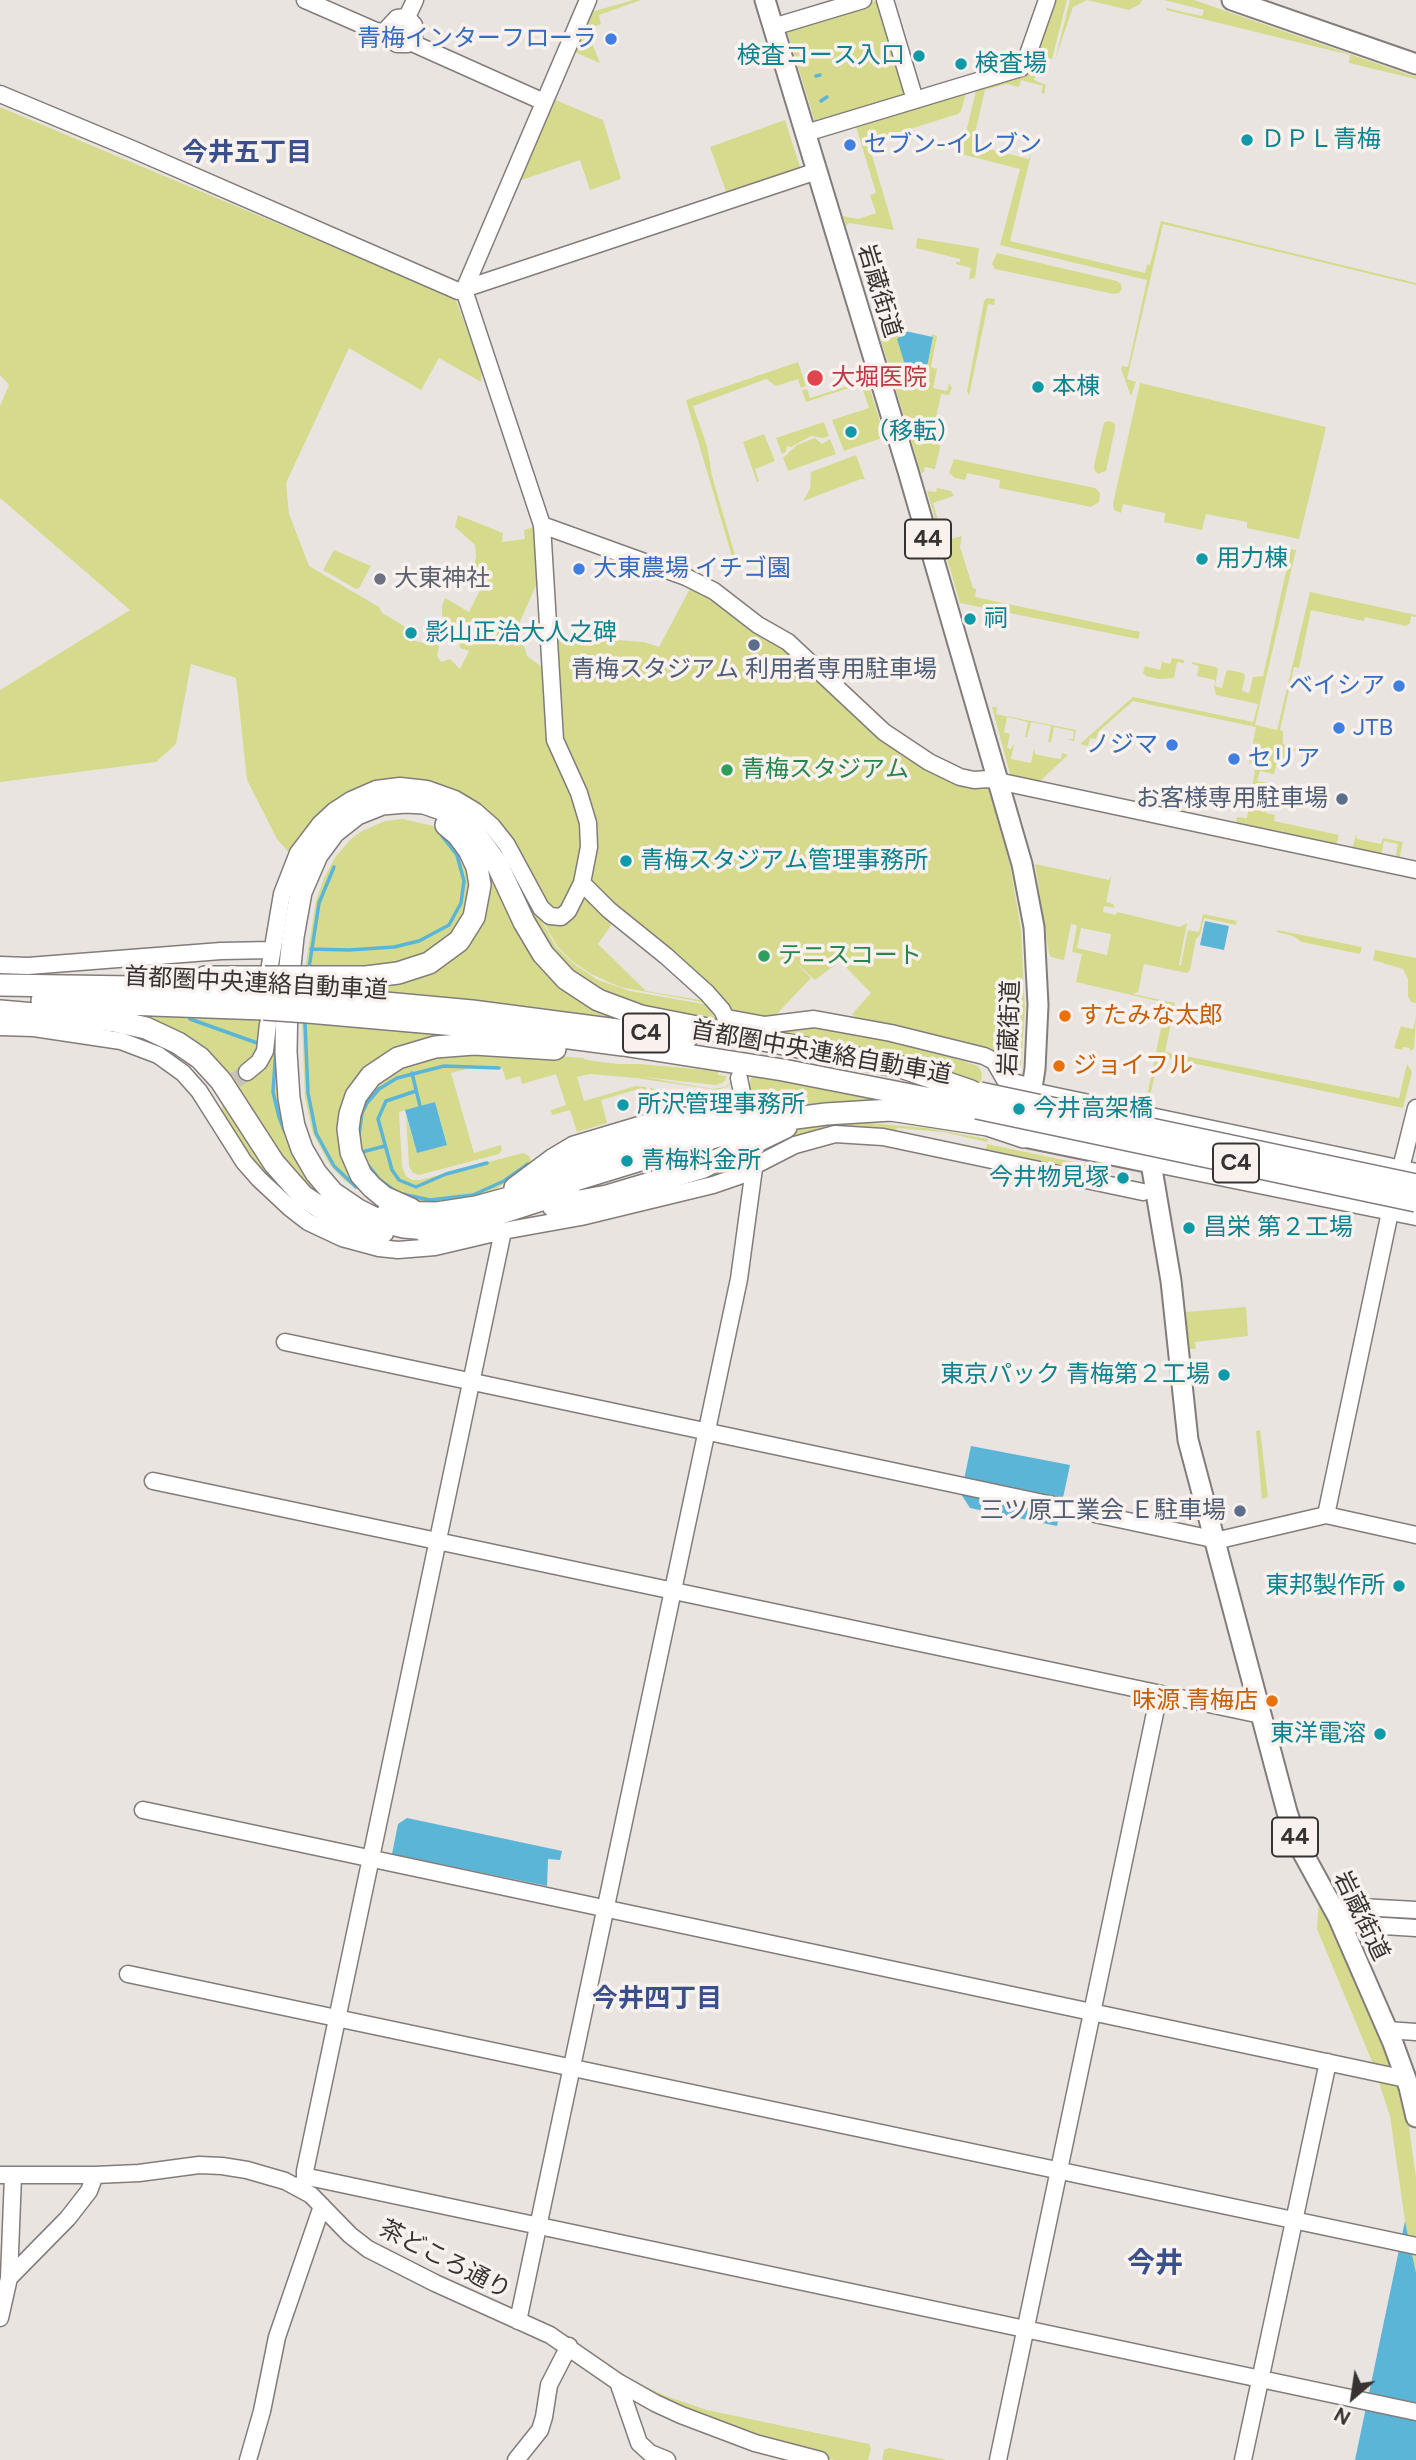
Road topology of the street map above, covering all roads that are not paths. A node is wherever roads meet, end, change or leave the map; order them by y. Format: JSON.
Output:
{"nodes":[{"id":1,"x":305,"y":0,"type":"edge"},
{"id":2,"x":415,"y":0,"type":"edge"},
{"id":3,"x":765,"y":0,"type":"edge"},
{"id":4,"x":863,"y":0,"type":"edge"},
{"id":5,"x":885,"y":0,"type":"edge"},
{"id":6,"x":1047,"y":0,"type":"edge"},
{"id":7,"x":1232,"y":0,"type":"edge"},
{"id":8,"x":582,"y":2,"type":"edge"},
{"id":9,"x":407,"y":17,"type":"junction"},
{"id":10,"x":773,"y":27,"type":"junction"},
{"id":11,"x":384,"y":32,"type":"junction"},
{"id":12,"x":410,"y":42,"type":"junction"},
{"id":13,"x":1416,"y":64,"type":"edge"},
{"id":14,"x":0,"y":94,"type":"edge"},
{"id":15,"x":915,"y":100,"type":"junction"},
{"id":16,"x":544,"y":102,"type":"junction"},
{"id":17,"x":806,"y":133,"type":"junction"},
{"id":18,"x":817,"y":171,"type":"junction"},
{"id":19,"x":464,"y":290,"type":"junction"},
{"id":20,"x":542,"y":525,"type":"junction"},
{"id":21,"x":999,"y":782,"type":"junction"},
{"id":22,"x":1416,"y":870,"type":"edge"},
{"id":23,"x":582,"y":883,"type":"junction"},
{"id":24,"x":0,"y":965,"type":"edge"},
{"id":25,"x":10,"y":985,"type":"edge"},
{"id":26,"x":267,"y":986,"type":"junction"},
{"id":27,"x":309,"y":995,"type":"junction"},
{"id":28,"x":0,"y":1000,"type":"edge"},
{"id":29,"x":0,"y":1011,"type":"edge"},
{"id":30,"x":0,"y":1027,"type":"edge"},
{"id":31,"x":783,"y":1070,"type":"junction"},
{"id":32,"x":247,"y":1072,"type":"tunnel mouth"},
{"id":33,"x":739,"y":1078,"type":"dead end"},
{"id":34,"x":1032,"y":1089,"type":"junction"},
{"id":35,"x":976,"y":1098,"type":"junction"},
{"id":36,"x":1416,"y":1108,"type":"edge"},
{"id":37,"x":738,"y":1116,"type":"junction"},
{"id":38,"x":780,"y":1120,"type":"junction"},
{"id":39,"x":1024,"y":1137,"type":"junction"},
{"id":40,"x":757,"y":1153,"type":"junction"},
{"id":41,"x":1152,"y":1163,"type":"junction"},
{"id":42,"x":1408,"y":1170,"type":"edge"},
{"id":43,"x":532,"y":1178,"type":"junction"},
{"id":44,"x":1416,"y":1185,"type":"edge"},
{"id":45,"x":1143,"y":1192,"type":"dead end"},
{"id":46,"x":1416,"y":1201,"type":"edge"},
{"id":47,"x":502,"y":1209,"type":"junction"},
{"id":48,"x":1390,"y":1212,"type":"junction"},
{"id":49,"x":1416,"y":1217,"type":"edge"},
{"id":50,"x":433,"y":1221,"type":"junction"},
{"id":51,"x":285,"y":1342,"type":"dead end"},
{"id":52,"x":472,"y":1381,"type":"junction"},
{"id":53,"x":707,"y":1431,"type":"junction"},
{"id":54,"x":153,"y":1481,"type":"dead end"},
{"id":55,"x":1326,"y":1516,"type":"junction"},
{"id":56,"x":1416,"y":1535,"type":"edge"},
{"id":57,"x":438,"y":1541,"type":"junction"},
{"id":58,"x":1215,"y":1541,"type":"junction"},
{"id":59,"x":673,"y":1591,"type":"junction"},
{"id":60,"x":1159,"y":1693,"type":"junction"},
{"id":61,"x":1261,"y":1715,"type":"junction"},
{"id":62,"x":144,"y":1810,"type":"dead end"},
{"id":63,"x":371,"y":1859,"type":"junction"},
{"id":64,"x":606,"y":1909,"type":"junction"},
{"id":65,"x":1416,"y":1910,"type":"edge"},
{"id":66,"x":1338,"y":1917,"type":"junction"},
{"id":67,"x":1416,"y":1928,"type":"edge"},
{"id":68,"x":128,"y":1974,"type":"dead end"},
{"id":69,"x":1093,"y":2012,"type":"junction"},
{"id":70,"x":338,"y":2018,"type":"junction"},
{"id":71,"x":1387,"y":2031,"type":"junction"},
{"id":72,"x":1416,"y":2032,"type":"edge"},
{"id":73,"x":1328,"y":2062,"type":"junction"},
{"id":74,"x":573,"y":2068,"type":"junction"},
{"id":75,"x":1406,"y":2078,"type":"junction"},
{"id":76,"x":1416,"y":2117,"type":"edge"},
{"id":77,"x":1059,"y":2171,"type":"junction"},
{"id":78,"x":95,"y":2175,"type":"junction"},
{"id":79,"x":7,"y":2176,"type":"edge"},
{"id":80,"x":303,"y":2183,"type":"junction"},
{"id":81,"x":322,"y":2206,"type":"junction"},
{"id":82,"x":1294,"y":2220,"type":"junction"},
{"id":83,"x":539,"y":2226,"type":"junction"},
{"id":84,"x":1416,"y":2246,"type":"edge"},
{"id":85,"x":9,"y":2278,"type":"junction"},
{"id":86,"x":0,"y":2319,"type":"edge"},
{"id":87,"x":518,"y":2321,"type":"junction"},
{"id":88,"x":1027,"y":2330,"type":"junction"},
{"id":89,"x":569,"y":2346,"type":"junction"},
{"id":90,"x":1261,"y":2379,"type":"junction"},
{"id":91,"x":618,"y":2382,"type":"junction"},
{"id":92,"x":1416,"y":2412,"type":"edge"},
{"id":93,"x":248,"y":2460,"type":"edge"},
{"id":94,"x":516,"y":2460,"type":"edge"},
{"id":95,"x":667,"y":2460,"type":"edge"},
{"id":96,"x":820,"y":2460,"type":"edge"},
{"id":97,"x":998,"y":2460,"type":"edge"},
{"id":98,"x":1243,"y":2460,"type":"edge"}],
"edges":[{"from":1,"to":11,"type":"street"},
{"from":2,"to":9,"type":"street"},
{"from":3,"to":10,"type":"main road","name":"岩蔵街道","number":"44"},
{"from":4,"to":10,"type":"street"},
{"from":5,"to":15,"type":"street"},
{"from":6,"to":15,"type":"street"},
{"from":7,"to":13,"type":"main road"},
{"from":8,"to":16,"type":"street"},
{"from":9,"to":11,"type":"street"},
{"from":9,"to":12,"type":"street"},
{"from":10,"to":17,"type":"main road","name":"岩蔵街道","number":"44"},
{"from":11,"to":12,"type":"street"},
{"from":12,"to":16,"type":"street"},
{"from":14,"to":19,"type":"street"},
{"from":15,"to":17,"type":"street"},
{"from":16,"to":19,"type":"street"},
{"from":17,"to":18,"type":"main road","name":"岩蔵街道","number":"44"},
{"from":18,"to":19,"type":"street"},
{"from":18,"to":21,"type":"main road","name":"岩蔵街道","number":"44"},
{"from":19,"to":20,"type":"street"},
{"from":20,"to":21,"type":"street"},
{"from":20,"to":23,"type":"street"},
{"from":21,"to":22,"type":"street"},
{"from":21,"to":34,"type":"main road","name":"岩蔵街道","number":"44"},
{"from":23,"to":26,"type":"street"},
{"from":23,"to":34,"type":"street"},
{"from":24,"to":26,"type":"street"},
{"from":25,"to":26,"type":"highway"},
{"from":26,"to":27,"type":"highway","name":"首都圏中央連絡自動車道","number":"C4","bridge":true},
{"from":26,"to":27,"type":"highway","bridge":true},
{"from":26,"to":28,"type":"highway","name":"首都圏中央連絡自動車道","number":"C4"},
{"from":26,"to":32,"type":"street"},
{"from":27,"to":31,"type":"highway","name":"首都圏中央連絡自動車道","number":"C4"},
{"from":27,"to":35,"type":"highway","name":"首都圏中央連絡自動車道","number":"C4"},
{"from":27,"to":50,"type":"highway"},
{"from":29,"to":50,"type":"highway"},
{"from":30,"to":47,"type":"street"},
{"from":31,"to":35,"type":"highway","name":"首都圏中央連絡自動車道","number":"C4"},
{"from":31,"to":50,"type":"highway"},
{"from":33,"to":37,"type":"street"},
{"from":34,"to":39,"type":"main road","name":"岩蔵街道","number":"44"},
{"from":34,"to":42,"type":"street"},
{"from":35,"to":44,"type":"highway","name":"首都圏中央連絡自動車道","number":"C4","bridge":true},
{"from":35,"to":46,"type":"highway","name":"首都圏中央連絡自動車道","number":"C4","bridge":true},
{"from":35,"to":50,"type":"highway"},
{"from":36,"to":42,"type":"street"},
{"from":37,"to":38,"type":"highway"},
{"from":37,"to":43,"type":"highway"},
{"from":37,"to":43,"type":"highway"},
{"from":38,"to":39,"type":"highway"},
{"from":38,"to":47,"type":"highway"},
{"from":39,"to":40,"type":"highway"},
{"from":39,"to":41,"type":"main road"},
{"from":40,"to":45,"type":"street"},
{"from":40,"to":47,"type":"highway"},
{"from":40,"to":47,"type":"highway"},
{"from":40,"to":47,"type":"street"},
{"from":40,"to":53,"type":"street"},
{"from":41,"to":48,"type":"street"},
{"from":41,"to":58,"type":"main road","name":"岩蔵街道","number":"44"},
{"from":42,"to":48,"type":"street"},
{"from":43,"to":47,"type":"highway"},
{"from":47,"to":50,"type":"highway"},
{"from":47,"to":52,"type":"street"},
{"from":48,"to":49,"type":"street"},
{"from":48,"to":55,"type":"street"},
{"from":51,"to":52,"type":"street"},
{"from":52,"to":53,"type":"street"},
{"from":52,"to":57,"type":"street"},
{"from":53,"to":58,"type":"street"},
{"from":53,"to":59,"type":"street"},
{"from":54,"to":57,"type":"street"},
{"from":55,"to":56,"type":"street"},
{"from":55,"to":58,"type":"street"},
{"from":57,"to":59,"type":"street"},
{"from":57,"to":63,"type":"street"},
{"from":58,"to":61,"type":"main road","name":"岩蔵街道","number":"44"},
{"from":59,"to":60,"type":"street"},
{"from":59,"to":64,"type":"street"},
{"from":60,"to":61,"type":"street"},
{"from":60,"to":69,"type":"street"},
{"from":61,"to":66,"type":"main road","name":"岩蔵街道","number":"44"},
{"from":62,"to":63,"type":"street"},
{"from":63,"to":64,"type":"street"},
{"from":63,"to":70,"type":"street"},
{"from":64,"to":69,"type":"street"},
{"from":64,"to":74,"type":"street"},
{"from":65,"to":66,"type":"street"},
{"from":66,"to":67,"type":"street"},
{"from":66,"to":71,"type":"main road","name":"岩蔵街道","number":"44"},
{"from":68,"to":70,"type":"street"},
{"from":69,"to":73,"type":"street"},
{"from":69,"to":77,"type":"street"},
{"from":70,"to":74,"type":"street"},
{"from":70,"to":80,"type":"street"},
{"from":71,"to":72,"type":"street"},
{"from":71,"to":75,"type":"main road","name":"岩蔵街道","number":"44"},
{"from":73,"to":75,"type":"street"},
{"from":73,"to":82,"type":"street"},
{"from":74,"to":77,"type":"street"},
{"from":74,"to":83,"type":"street"},
{"from":75,"to":76,"type":"main road","name":"岩蔵街道","number":"44"},
{"from":77,"to":82,"type":"street"},
{"from":77,"to":88,"type":"street"},
{"from":78,"to":79,"type":"street","name":"茶どころ通り"},
{"from":78,"to":80,"type":"street","name":"茶どころ通り"},
{"from":78,"to":85,"type":"street"},
{"from":79,"to":85,"type":"street"},
{"from":80,"to":81,"type":"street","name":"茶どころ通り"},
{"from":80,"to":83,"type":"street"},
{"from":81,"to":87,"type":"street","name":"茶どころ通り"},
{"from":81,"to":93,"type":"street"},
{"from":82,"to":84,"type":"street"},
{"from":82,"to":90,"type":"street"},
{"from":83,"to":87,"type":"street"},
{"from":83,"to":88,"type":"street"},
{"from":85,"to":86,"type":"street"},
{"from":87,"to":89,"type":"street","name":"茶どころ通り"},
{"from":88,"to":90,"type":"street"},
{"from":88,"to":97,"type":"street"},
{"from":89,"to":91,"type":"street","name":"茶どころ通り"},
{"from":89,"to":94,"type":"street"},
{"from":90,"to":92,"type":"street"},
{"from":90,"to":98,"type":"street"},
{"from":91,"to":95,"type":"street"},
{"from":91,"to":96,"type":"street","name":"茶どころ通り"}]}
